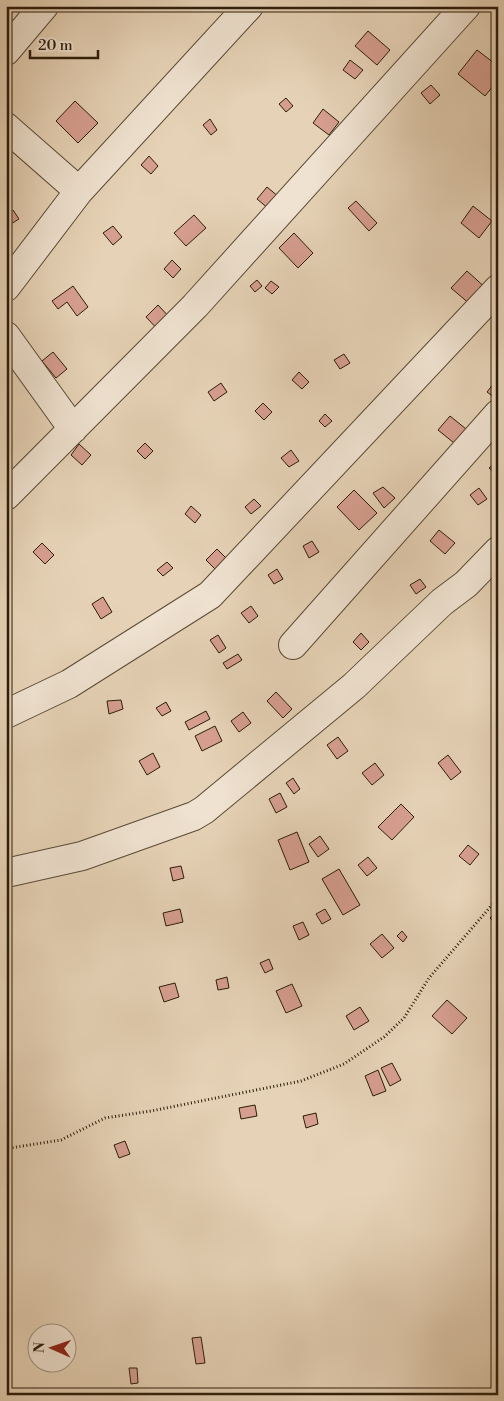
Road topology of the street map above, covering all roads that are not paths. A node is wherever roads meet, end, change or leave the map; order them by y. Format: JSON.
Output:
{"nodes":[{"id":1,"x":44,"y":6,"type":"edge"},
{"id":2,"x":249,"y":6,"type":"edge"},
{"id":3,"x":466,"y":6,"type":"edge"},
{"id":4,"x":6,"y":51,"type":"edge"},
{"id":5,"x":6,"y":127,"type":"edge"},
{"id":6,"x":79,"y":191,"type":"junction"},
{"id":7,"x":6,"y":287,"type":"edge"},
{"id":8,"x":498,"y":290,"type":"edge"},
{"id":9,"x":6,"y":336,"type":"edge"},
{"id":10,"x":498,"y":414,"type":"edge"},
{"id":11,"x":73,"y":429,"type":"junction"},
{"id":12,"x":6,"y":496,"type":"edge"},
{"id":13,"x":498,"y":551,"type":"edge"},
{"id":14,"x":293,"y":645,"type":"dead end"},
{"id":15,"x":6,"y":714,"type":"edge"},
{"id":16,"x":6,"y":873,"type":"edge"}],
"edges":[{"from":1,"to":4,"type":"street"},
{"from":2,"to":6,"type":"street"},
{"from":3,"to":11,"type":"street"},
{"from":5,"to":6,"type":"street"},
{"from":6,"to":7,"type":"street"},
{"from":8,"to":15,"type":"street"},
{"from":9,"to":11,"type":"street"},
{"from":10,"to":14,"type":"street"},
{"from":11,"to":12,"type":"street"},
{"from":13,"to":16,"type":"street"}]}
